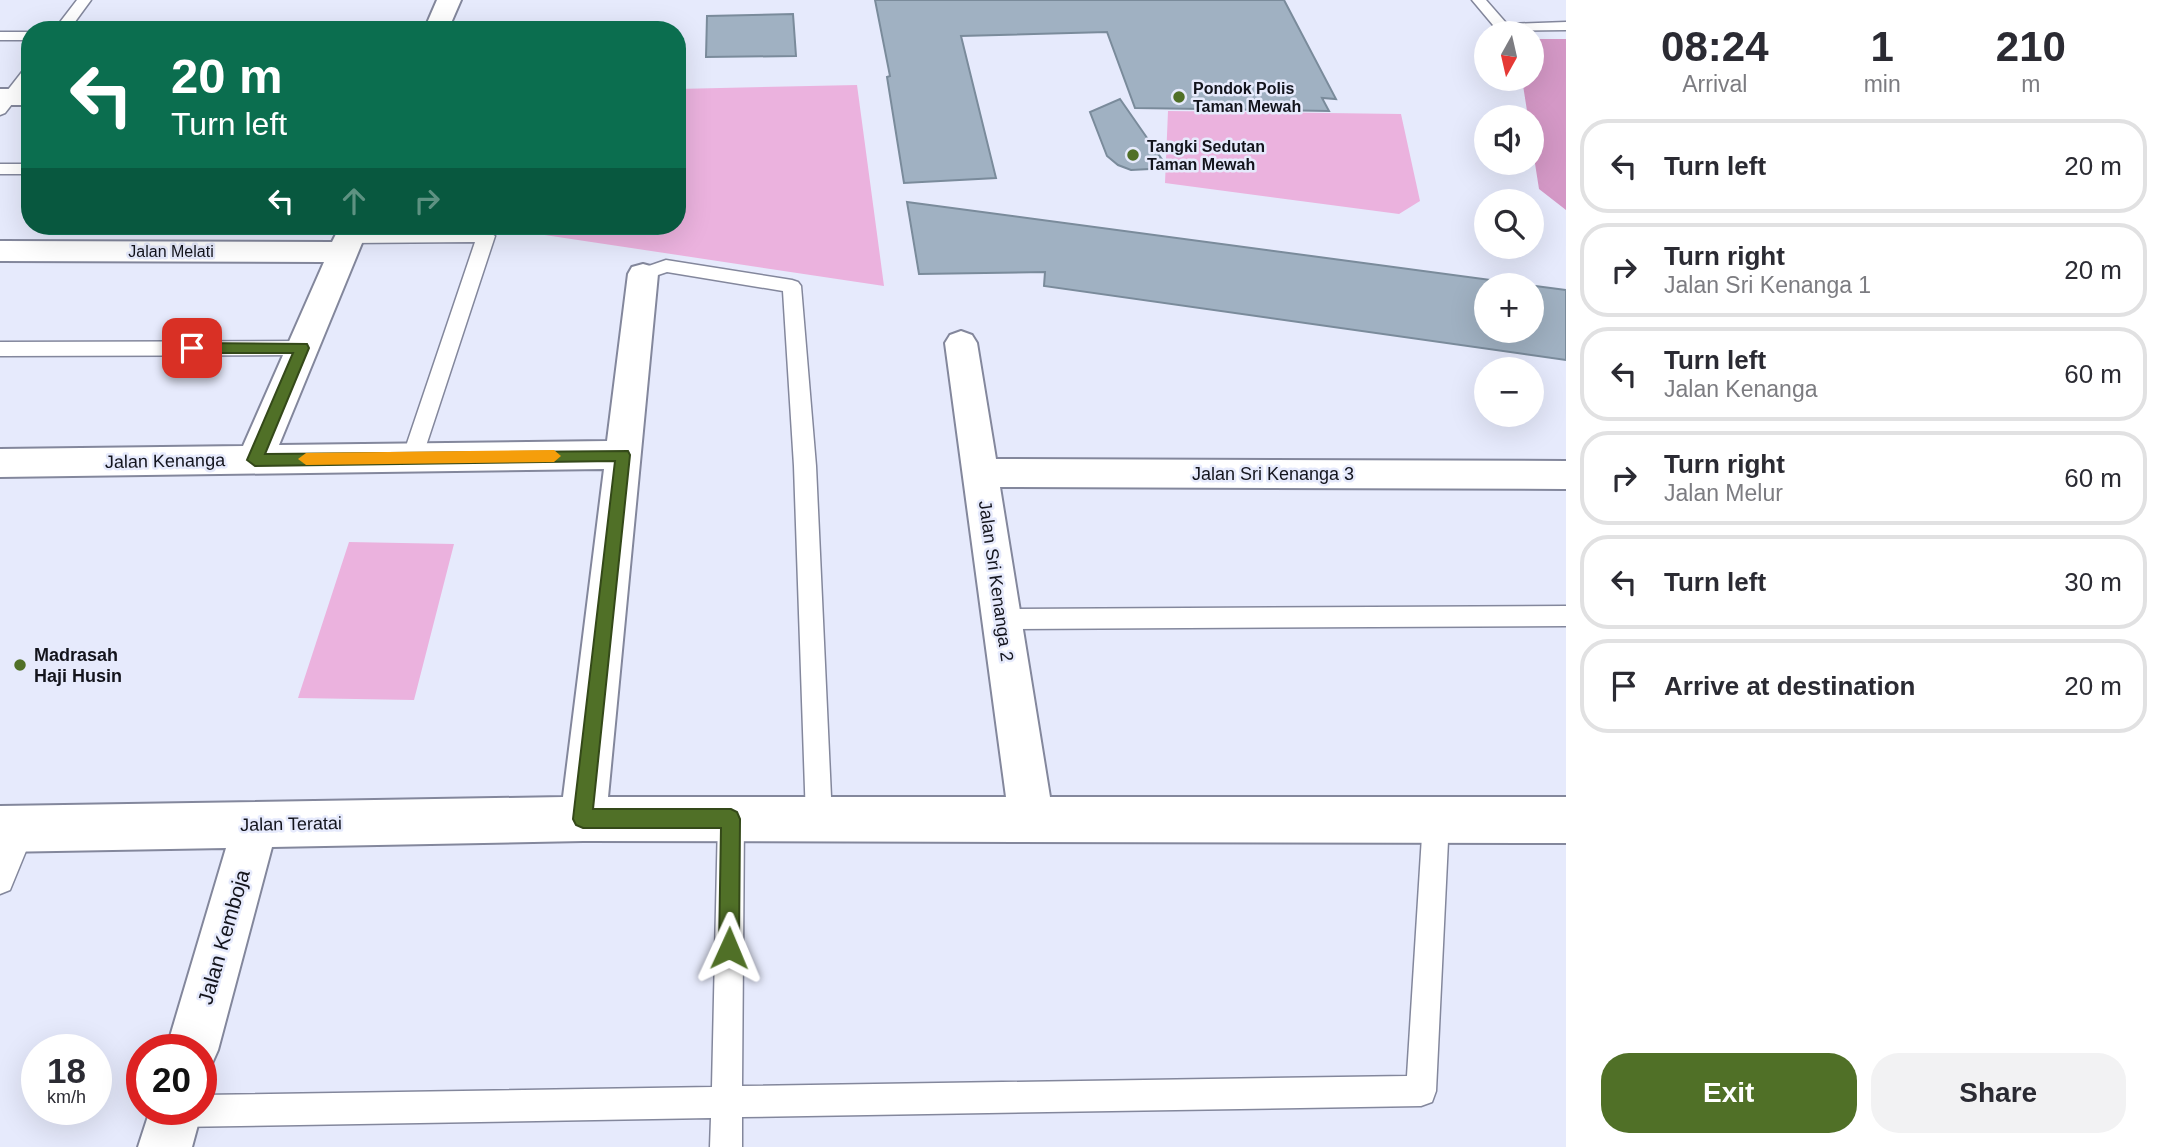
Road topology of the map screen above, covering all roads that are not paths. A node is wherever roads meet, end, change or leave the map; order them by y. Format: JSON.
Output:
{"nodes":[{"id":1,"x":83,"y":0,"type":"edge"},
{"id":2,"x":449,"y":0,"type":"edge"},
{"id":3,"x":1479,"y":0,"type":"edge"},
{"id":4,"x":68,"y":21,"type":"edge"},
{"id":5,"x":440,"y":21,"type":"edge"},
{"id":6,"x":1566,"y":26,"type":"edge"},
{"id":7,"x":0,"y":36,"type":"edge"},
{"id":8,"x":21,"y":36,"type":"edge"},
{"id":9,"x":21,"y":84,"type":"edge"},
{"id":10,"x":10,"y":100,"type":"edge"},
{"id":11,"x":0,"y":169,"type":"edge"},
{"id":12,"x":21,"y":169,"type":"edge"},
{"id":13,"x":348,"y":238,"type":"edge"},
{"id":14,"x":0,"y":251,"type":"edge"},
{"id":15,"x":643,"y":274,"type":"joint"},
{"id":16,"x":961,"y":343,"type":"dead end"},
{"id":17,"x":302,"y":348,"type":"junction"},
{"id":18,"x":0,"y":349,"type":"edge"},
{"id":19,"x":623,"y":455,"type":"junction"},
{"id":20,"x":412,"y":458,"type":"junction"},
{"id":21,"x":255,"y":460,"type":"junction"},
{"id":22,"x":0,"y":463,"type":"edge"},
{"id":23,"x":980,"y":473,"type":"junction"},
{"id":24,"x":1566,"y":475,"type":"edge"},
{"id":25,"x":1566,"y":616,"type":"edge"},
{"id":26,"x":1002,"y":619,"type":"junction"},
{"id":27,"x":583,"y":819,"type":"junction"},
{"id":28,"x":731,"y":819,"type":"junction"},
{"id":29,"x":819,"y":819,"type":"junction"},
{"id":30,"x":1031,"y":819,"type":"junction"},
{"id":31,"x":1436,"y":820,"type":"junction"},
{"id":32,"x":1566,"y":820,"type":"edge"},
{"id":33,"x":255,"y":825,"type":"junction"},
{"id":34,"x":11,"y":829,"type":"edge"},
{"id":35,"x":0,"y":880,"type":"edge"},
{"id":36,"x":196,"y":1034,"type":"edge"},
{"id":37,"x":727,"y":1102,"type":"junction"},
{"id":38,"x":217,"y":1121,"type":"edge"},
{"id":39,"x":726,"y":1147,"type":"edge"}],
"edges":[{"from":1,"to":4,"type":"lane"},
{"from":2,"to":5,"type":"street"},
{"from":3,"to":6,"type":"lane"},
{"from":7,"to":8,"type":"lane"},
{"from":9,"to":10,"type":"lane"},
{"from":11,"to":12,"type":"lane"},
{"from":13,"to":14,"type":"street","name":"Jalan Melati"},
{"from":13,"to":17,"type":"street"},
{"from":13,"to":20,"type":"lane"},
{"from":15,"to":19,"type":"street"},
{"from":15,"to":29,"type":"lane"},
{"from":16,"to":23,"type":"street","name":"Jalan Sri Kenanga 2"},
{"from":17,"to":18,"type":"lane"},
{"from":17,"to":21,"type":"street"},
{"from":19,"to":20,"type":"street","name":"Jalan Kenanga"},
{"from":19,"to":27,"type":"street"},
{"from":20,"to":21,"type":"street","name":"Jalan Kenanga"},
{"from":21,"to":22,"type":"street","name":"Jalan Kenanga"},
{"from":23,"to":24,"type":"street","name":"Jalan Sri Kenanga 3"},
{"from":23,"to":26,"type":"street","name":"Jalan Sri Kenanga 2"},
{"from":25,"to":26,"type":"lane"},
{"from":26,"to":30,"type":"street","name":"Jalan Sri Kenanga 2"},
{"from":27,"to":28,"type":"street","name":"Jalan Teratai"},
{"from":27,"to":33,"type":"street","name":"Jalan Teratai"},
{"from":28,"to":29,"type":"street","name":"Jalan Teratai"},
{"from":28,"to":37,"type":"lane"},
{"from":29,"to":30,"type":"street","name":"Jalan Teratai"},
{"from":30,"to":31,"type":"street","name":"Jalan Teratai"},
{"from":31,"to":32,"type":"street","name":"Jalan Teratai"},
{"from":31,"to":37,"type":"lane"},
{"from":33,"to":34,"type":"street","name":"Jalan Teratai"},
{"from":33,"to":36,"type":"street","name":"Jalan Kemboja"},
{"from":34,"to":35,"type":"lane"},
{"from":37,"to":38,"type":"lane"},
{"from":37,"to":39,"type":"lane"}]}
